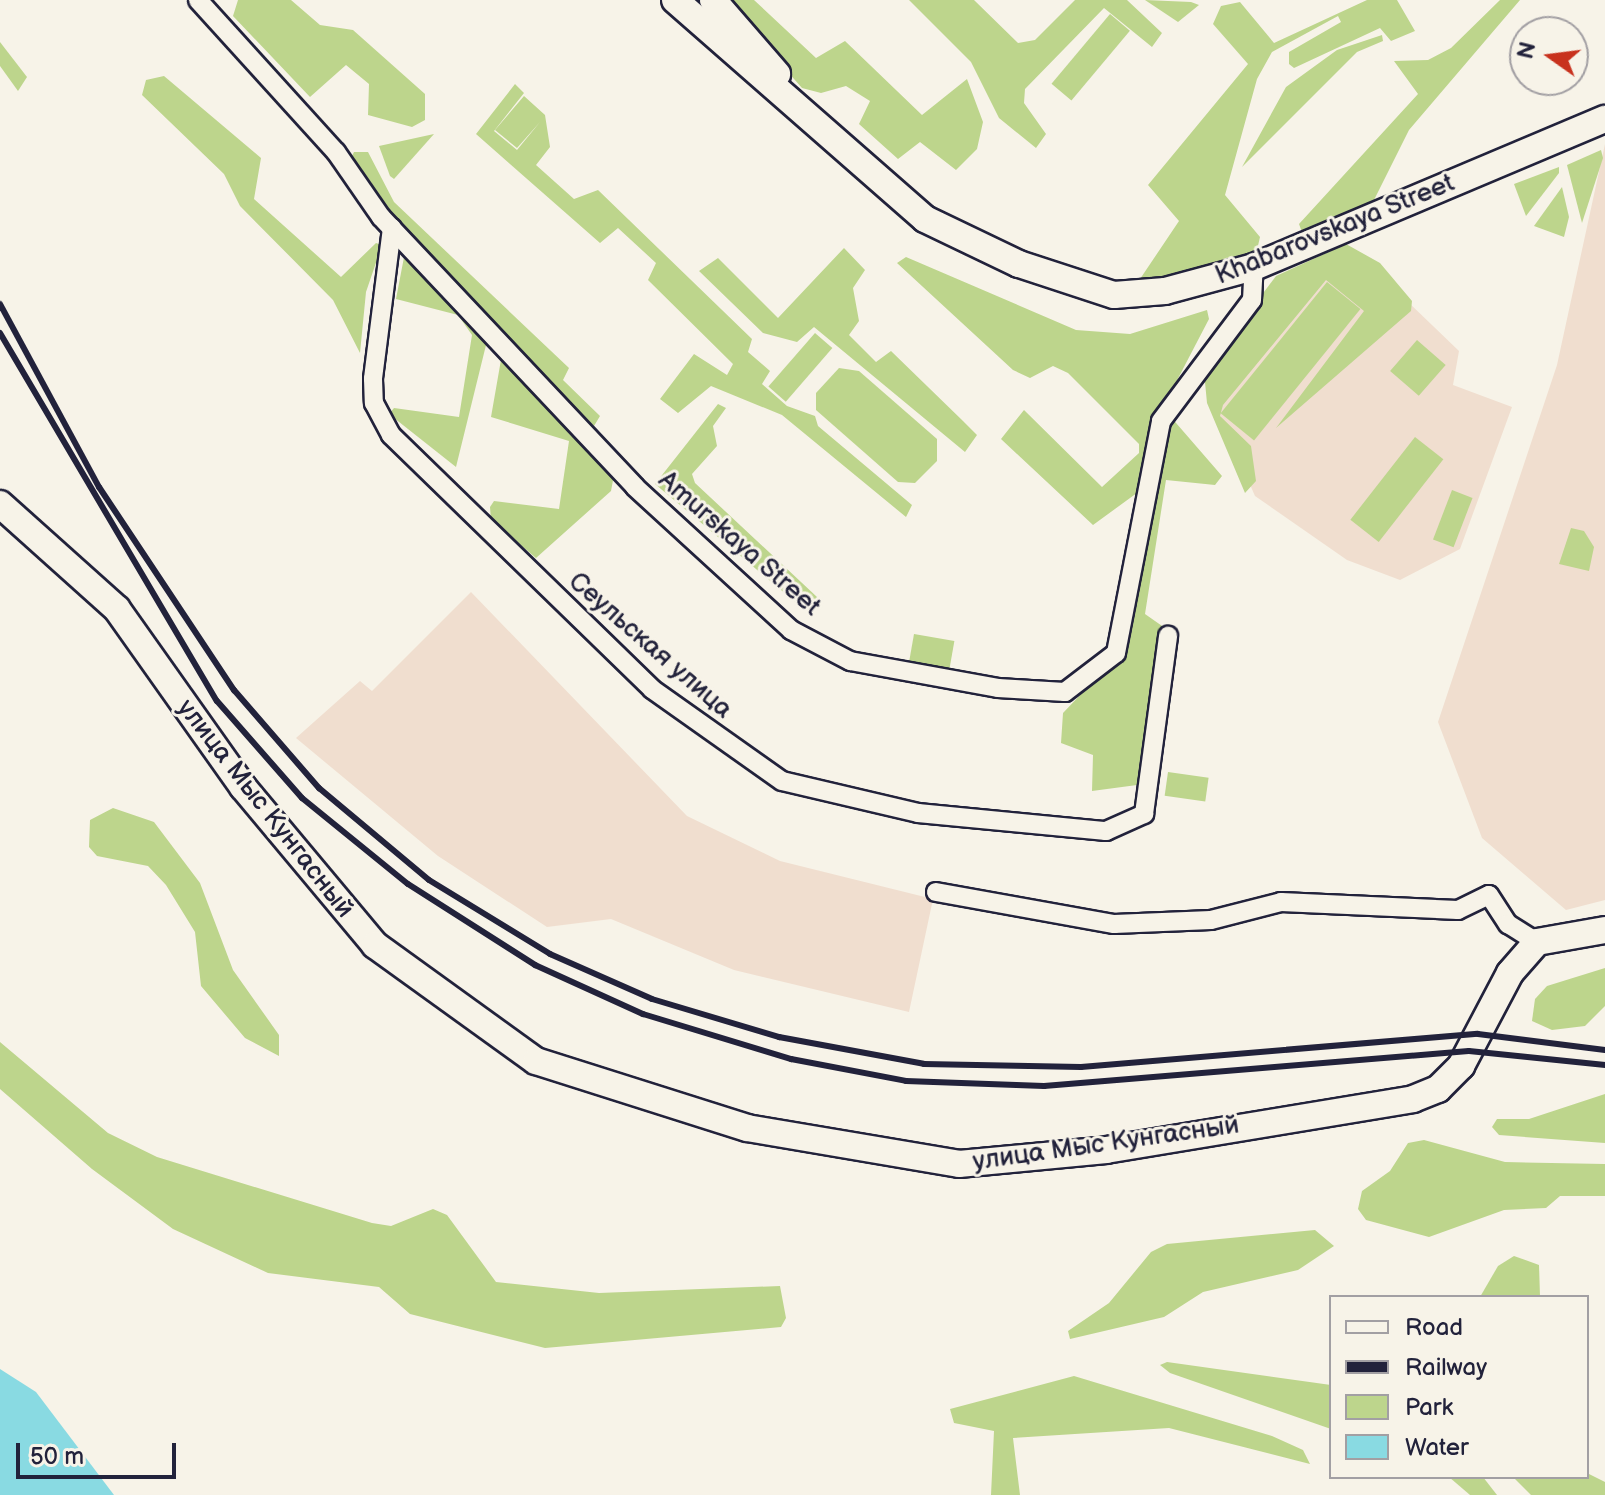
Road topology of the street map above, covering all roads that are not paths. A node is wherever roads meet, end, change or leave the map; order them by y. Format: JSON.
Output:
{"nodes":[{"id":1,"x":198,"y":0,"type":"edge"},
{"id":2,"x":675,"y":0,"type":"edge"},
{"id":3,"x":713,"y":0,"type":"edge"},
{"id":4,"x":1605,"y":119,"type":"edge"},
{"id":5,"x":852,"y":156,"type":"junction"},
{"id":6,"x":392,"y":228,"type":"junction"},
{"id":7,"x":1254,"y":267,"type":"junction"},
{"id":8,"x":0,"y":504,"type":"edge"},
{"id":9,"x":1168,"y":636,"type":"dead end"},
{"id":10,"x":936,"y":892,"type":"dead end"},
{"id":11,"x":1605,"y":930,"type":"edge"},
{"id":12,"x":1537,"y":942,"type":"junction"}],
"edges":[{"from":1,"to":6,"type":"street","name":"Amurskaya Street"},
{"from":2,"to":5,"type":"street","name":"Khabarovskaya Street"},
{"from":3,"to":5,"type":"street","name":"Khabarovskaya Street"},
{"from":4,"to":7,"type":"street","name":"Khabarovskaya Street"},
{"from":5,"to":7,"type":"street","name":"Khabarovskaya Street"},
{"from":6,"to":7,"type":"street","name":"Amurskaya Street"},
{"from":6,"to":9,"type":"street","name":"Сеульская улица"},
{"from":8,"to":12,"type":"street","name":"улица Мыс Кунгасный"},
{"from":10,"to":12,"type":"street"},
{"from":11,"to":12,"type":"street"}]}
